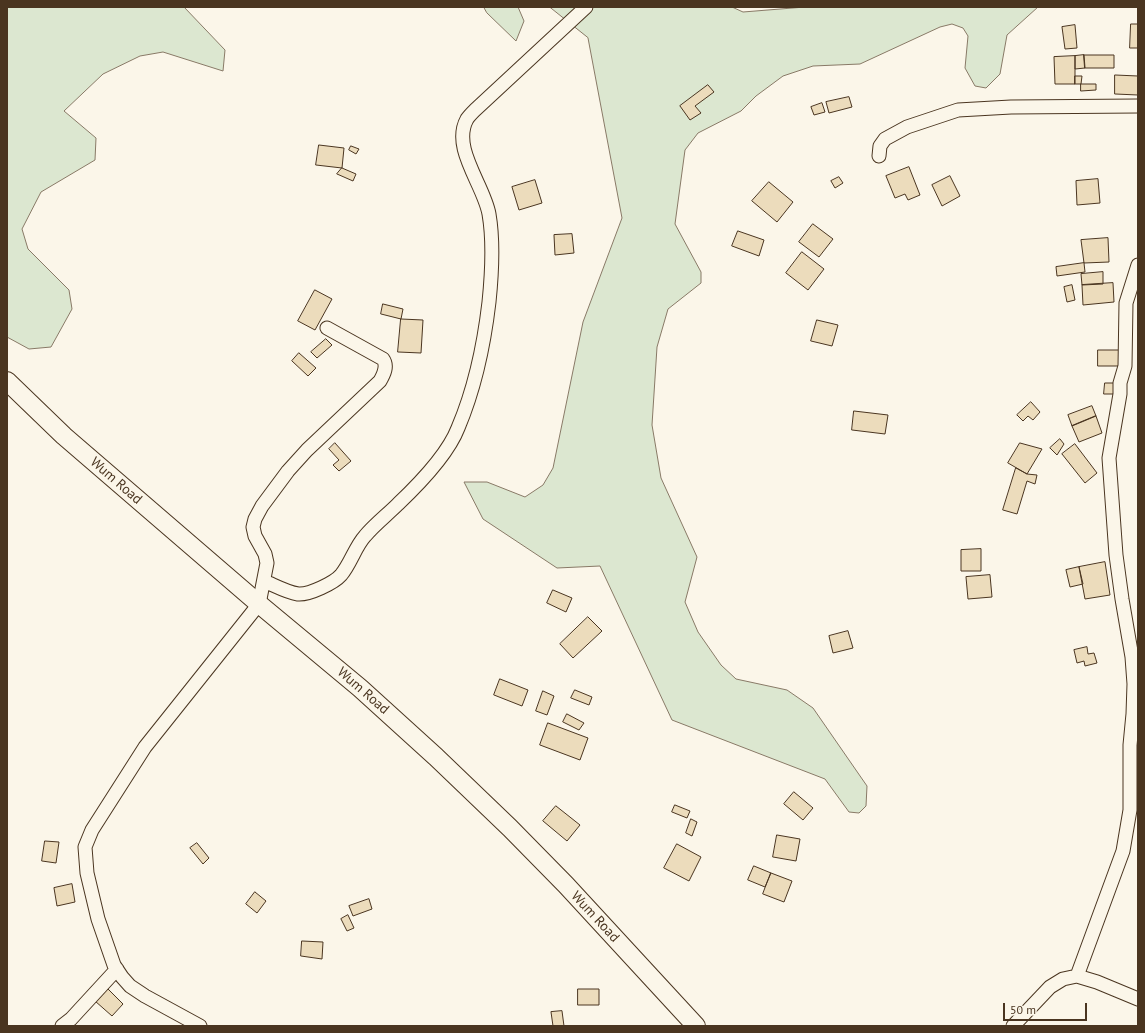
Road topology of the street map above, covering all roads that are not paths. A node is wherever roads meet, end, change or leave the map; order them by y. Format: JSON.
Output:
{"nodes":[{"id":1,"x":586,"y":7,"type":"edge"},
{"id":2,"x":1138,"y":106,"type":"edge"},
{"id":3,"x":879,"y":156,"type":"dead end"},
{"id":4,"x":1138,"y":265,"type":"edge"},
{"id":5,"x":326,"y":328,"type":"dead end"},
{"id":6,"x":7,"y":381,"type":"edge"},
{"id":7,"x":264,"y":581,"type":"junction"},
{"id":8,"x":259,"y":604,"type":"junction"},
{"id":9,"x":117,"y":970,"type":"junction"},
{"id":10,"x":1077,"y":976,"type":"junction"},
{"id":11,"x":1138,"y":999,"type":"edge"},
{"id":12,"x":62,"y":1026,"type":"edge"},
{"id":13,"x":200,"y":1026,"type":"edge"},
{"id":14,"x":696,"y":1026,"type":"edge"},
{"id":15,"x":1013,"y":1026,"type":"edge"}],
"edges":[{"from":1,"to":7,"type":"street"},
{"from":2,"to":3,"type":"street"},
{"from":4,"to":10,"type":"street"},
{"from":5,"to":7,"type":"street"},
{"from":6,"to":8,"type":"highway","name":"Wum Road"},
{"from":7,"to":8,"type":"street"},
{"from":8,"to":9,"type":"street"},
{"from":8,"to":14,"type":"highway","name":"Wum Road"},
{"from":9,"to":12,"type":"street"},
{"from":9,"to":13,"type":"street"},
{"from":10,"to":11,"type":"street"},
{"from":10,"to":15,"type":"street"}]}
